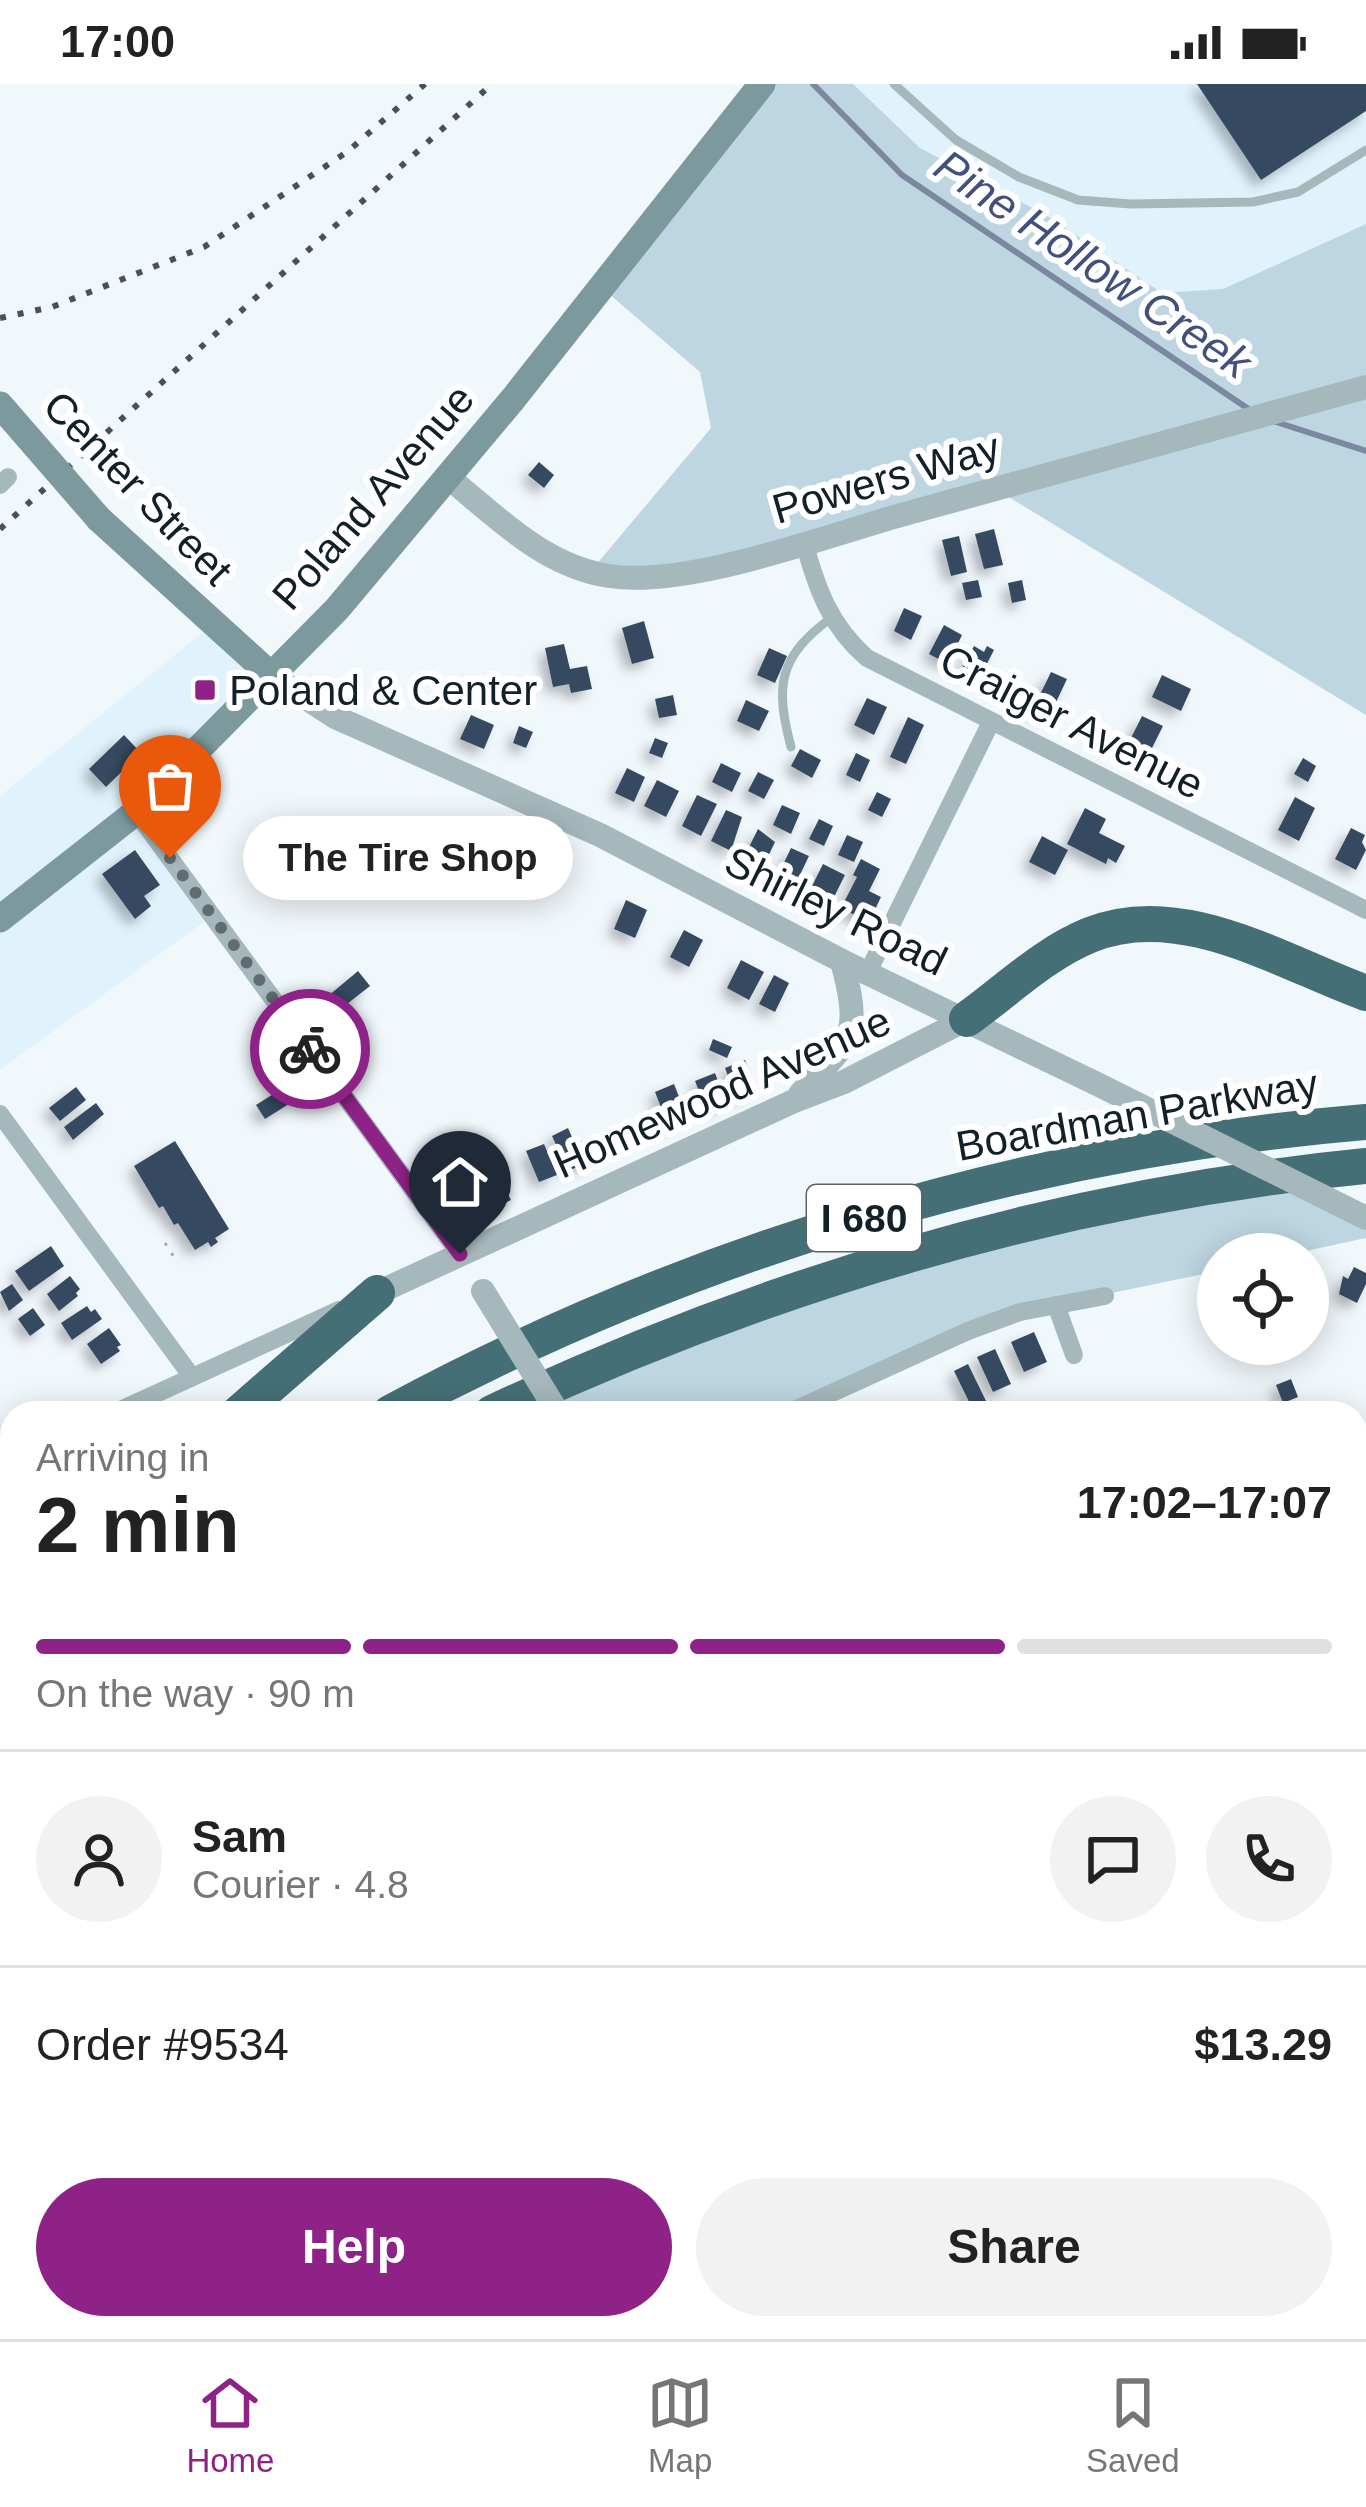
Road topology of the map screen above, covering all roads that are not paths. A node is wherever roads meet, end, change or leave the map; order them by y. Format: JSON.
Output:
{"nodes":[{"id":1,"x":894,"y":84,"type":"edge"},
{"id":2,"x":761,"y":85,"type":"edge"},
{"id":3,"x":1366,"y":150,"type":"edge"},
{"id":4,"x":1366,"y":387,"type":"edge"},
{"id":5,"x":0,"y":405,"type":"edge"},
{"id":6,"x":449,"y":478,"type":"junction"},
{"id":7,"x":804,"y":542,"type":"junction"},
{"id":8,"x":831,"y":618,"type":"junction"},
{"id":9,"x":272,"y":676,"type":"junction"},
{"id":10,"x":991,"y":722,"type":"junction"},
{"id":11,"x":791,"y":747,"type":"dead end"},
{"id":12,"x":136,"y":812,"type":"junction"},
{"id":13,"x":1366,"y":910,"type":"edge"},
{"id":14,"x":0,"y":919,"type":"edge"},
{"id":15,"x":842,"y":961,"type":"junction"},
{"id":16,"x":868,"y":973,"type":"junction"},
{"id":17,"x":1366,"y":993,"type":"edge"},
{"id":18,"x":967,"y":1019,"type":"junction"},
{"id":19,"x":794,"y":1100,"type":"junction"},
{"id":20,"x":0,"y":1114,"type":"edge"},
{"id":21,"x":1366,"y":1122,"type":"edge"},
{"id":22,"x":1366,"y":1166,"type":"edge"},
{"id":23,"x":1366,"y":1219,"type":"edge"},
{"id":24,"x":460,"y":1254,"type":"junction"},
{"id":25,"x":376,"y":1293,"type":"junction"},
{"id":26,"x":1105,"y":1296,"type":"dead end"},
{"id":27,"x":1056,"y":1305,"type":"junction"},
{"id":28,"x":1074,"y":1355,"type":"dead end"},
{"id":29,"x":192,"y":1377,"type":"junction"},
{"id":30,"x":141,"y":1401,"type":"edge"},
{"id":31,"x":253,"y":1401,"type":"edge"},
{"id":32,"x":415,"y":1401,"type":"edge"},
{"id":33,"x":521,"y":1401,"type":"edge"},
{"id":34,"x":551,"y":1401,"type":"edge"},
{"id":35,"x":814,"y":1401,"type":"edge"}],
"edges":[{"from":1,"to":3,"type":"lane"},
{"from":2,"to":6,"type":"main road","name":"Poland Avenue"},
{"from":4,"to":7,"type":"street","name":"Powers Way"},
{"from":5,"to":9,"type":"main road","name":"Center Street","bridge":true},
{"from":6,"to":7,"type":"street","name":"Powers Way"},
{"from":6,"to":9,"type":"main road","name":"Poland Avenue"},
{"from":7,"to":8,"type":"street","name":"Craiger Avenue"},
{"from":8,"to":10,"type":"street","name":"Craiger Avenue"},
{"from":8,"to":11,"type":"lane"},
{"from":9,"to":12,"type":"main road","name":"Poland Avenue"},
{"from":9,"to":15,"type":"street","name":"Shirley Road"},
{"from":10,"to":13,"type":"street","name":"Craiger Avenue"},
{"from":10,"to":16,"type":"street","name":"Homewood Avenue"},
{"from":12,"to":14,"type":"main road","name":"Poland Avenue"},
{"from":12,"to":24,"type":"street"},
{"from":15,"to":16,"type":"street","name":"Shirley Road"},
{"from":15,"to":19,"type":"street"},
{"from":16,"to":18,"type":"street","name":"Shirley Road"},
{"from":17,"to":18,"type":"highway"},
{"from":18,"to":19,"type":"street","name":"Homewood Avenue"},
{"from":18,"to":23,"type":"street","name":"Shirley Road","bridge":true},
{"from":19,"to":24,"type":"street","name":"Homewood Avenue"},
{"from":20,"to":29,"type":"street"},
{"from":21,"to":32,"type":"highway","name":"Boardman Parkway","number":"I 680"},
{"from":22,"to":33,"type":"highway","name":"Boardman Parkway","number":"I 680"},
{"from":24,"to":25,"type":"street","name":"Homewood Avenue"},
{"from":24,"to":34,"type":"street","bridge":true},
{"from":25,"to":29,"type":"street","name":"Homewood Avenue"},
{"from":25,"to":31,"type":"highway"},
{"from":26,"to":27,"type":"street"},
{"from":27,"to":28,"type":"street"},
{"from":27,"to":35,"type":"street"},
{"from":29,"to":30,"type":"street","name":"Homewood Avenue"}]}
